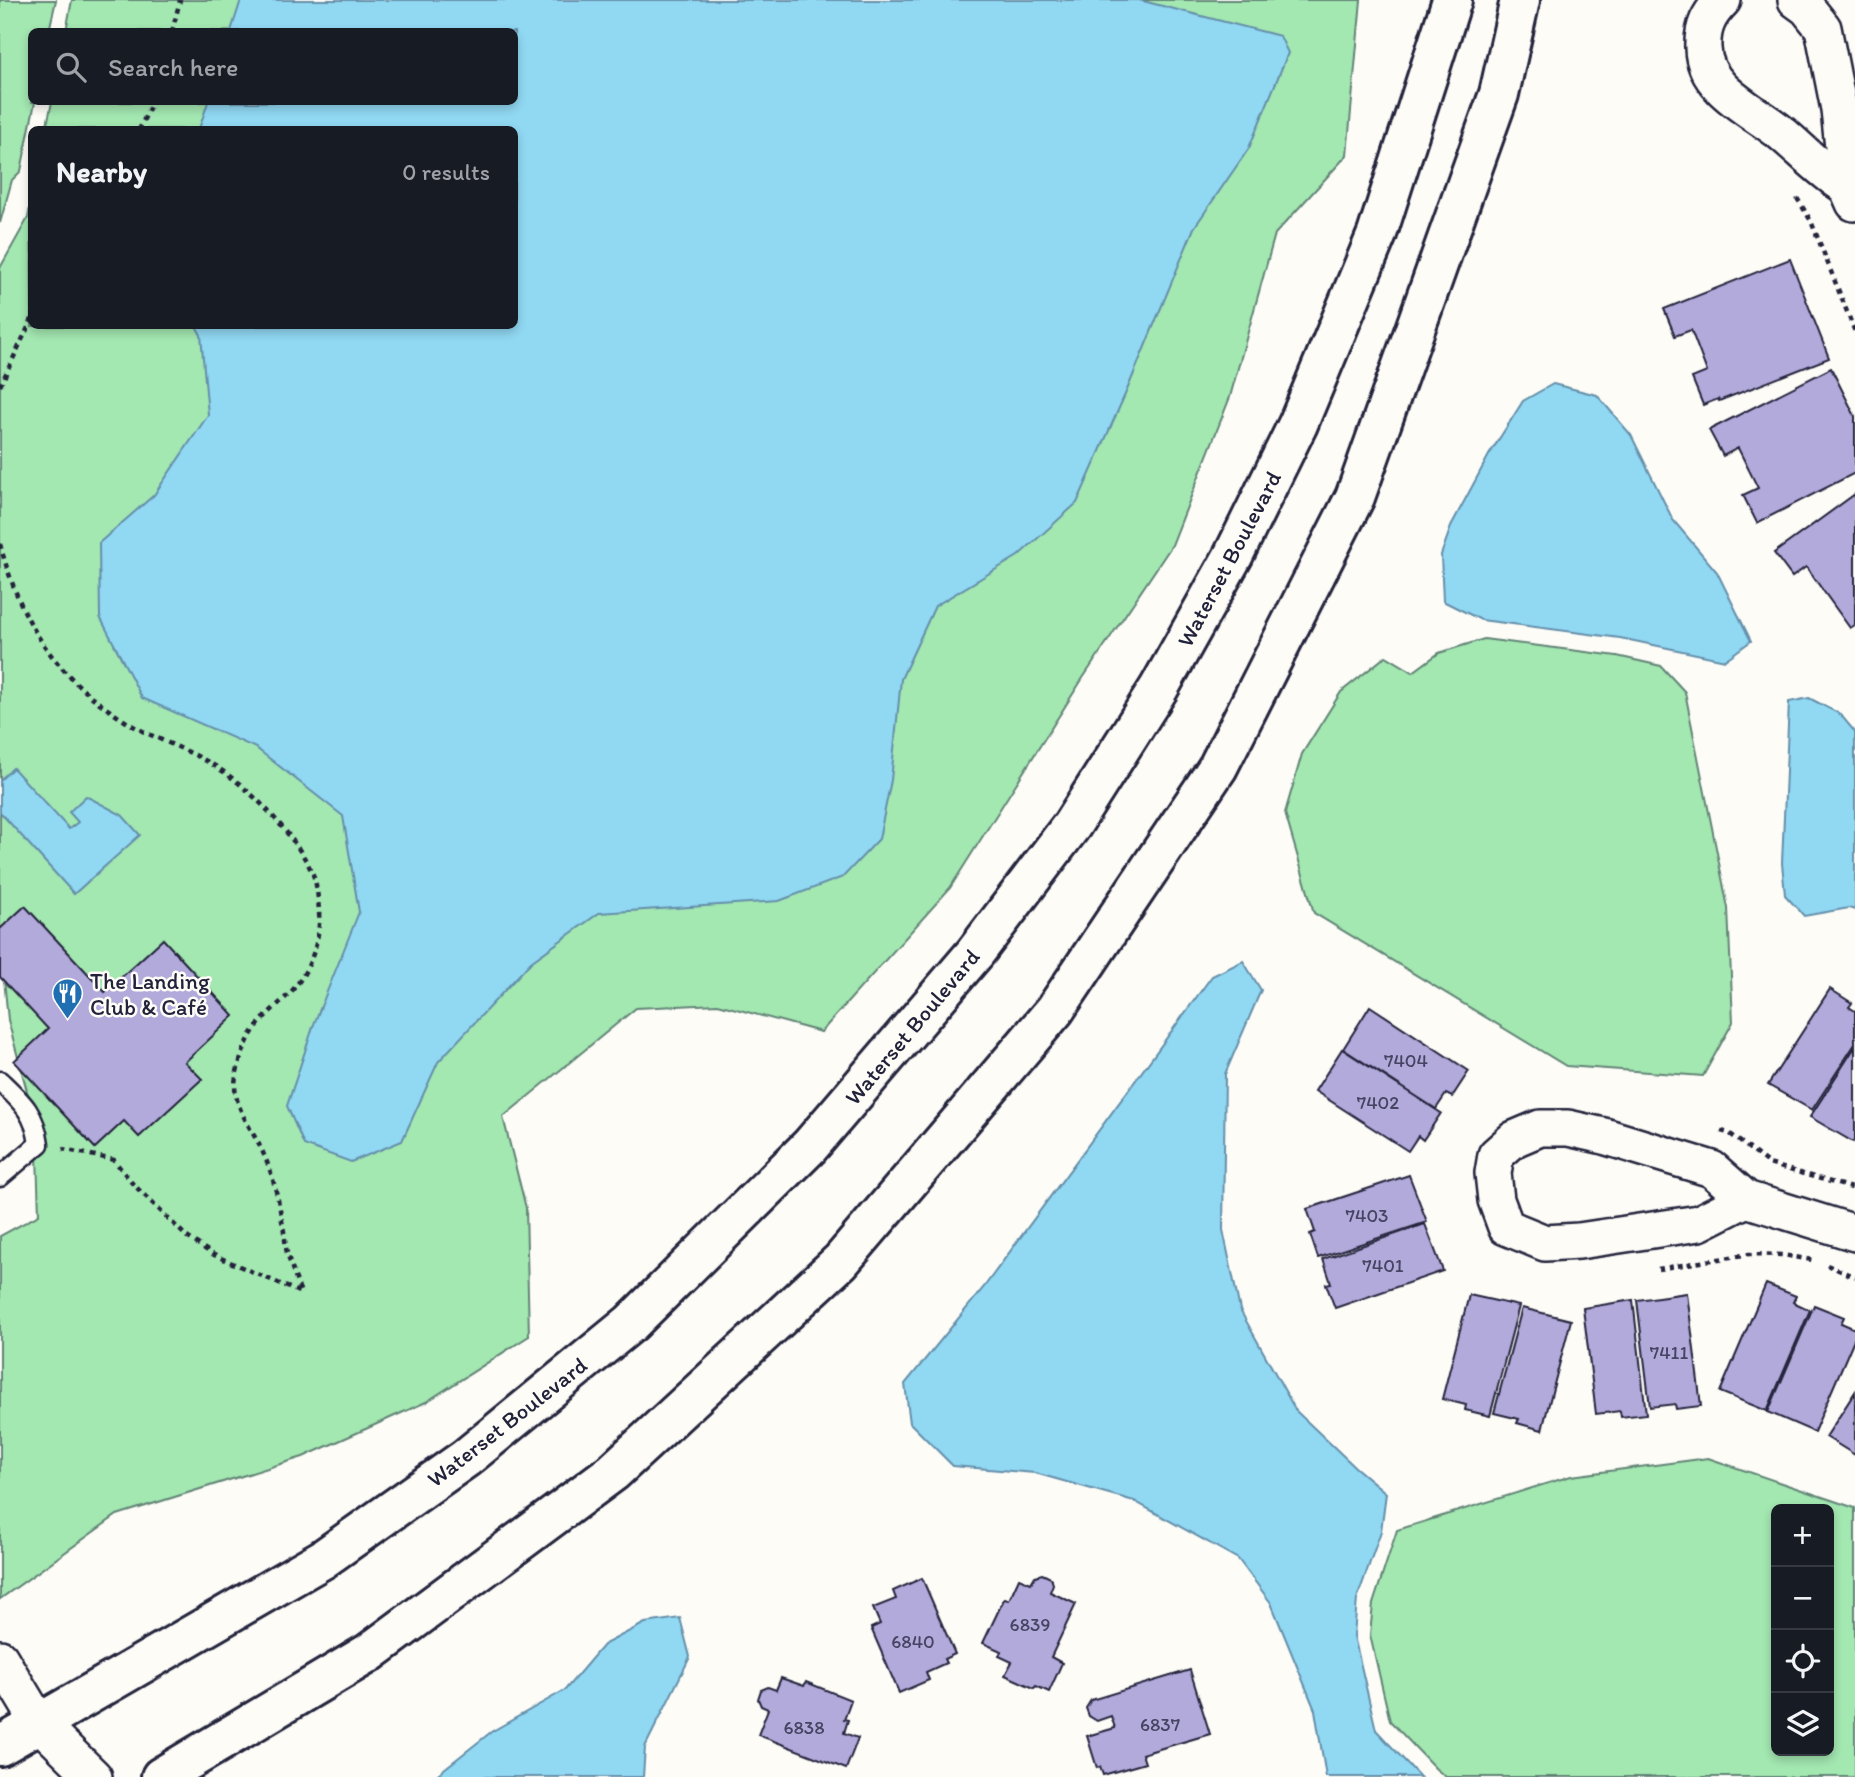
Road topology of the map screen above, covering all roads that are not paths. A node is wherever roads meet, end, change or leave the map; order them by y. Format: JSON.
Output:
{"nodes":[{"id":1,"x":1452,"y":0,"type":"edge"},
{"id":2,"x":1520,"y":0,"type":"edge"},
{"id":3,"x":1723,"y":0,"type":"edge"},
{"id":4,"x":1796,"y":0,"type":"edge"},
{"id":5,"x":1851,"y":197,"type":"edge"},
{"id":6,"x":0,"y":1081,"type":"edge"},
{"id":7,"x":0,"y":1177,"type":"edge"},
{"id":8,"x":1746,"y":1199,"type":"junction"},
{"id":9,"x":1855,"y":1233,"type":"edge"},
{"id":10,"x":0,"y":1658,"type":"edge"},
{"id":11,"x":39,"y":1723,"type":"junction"},
{"id":12,"x":0,"y":1746,"type":"edge"},
{"id":13,"x":94,"y":1777,"type":"edge"},
{"id":14,"x":161,"y":1777,"type":"edge"}],
"edges":[{"from":1,"to":11,"type":"street","name":"Waterset Boulevard"},
{"from":2,"to":14,"type":"street"},
{"from":3,"to":5,"type":"street"},
{"from":4,"to":5,"type":"street"},
{"from":6,"to":7,"type":"lane"},
{"from":8,"to":8,"type":"street"},
{"from":8,"to":9,"type":"street"},
{"from":10,"to":11,"type":"street"},
{"from":11,"to":12,"type":"street","name":"Waterset Boulevard"},
{"from":11,"to":13,"type":"street"}]}
